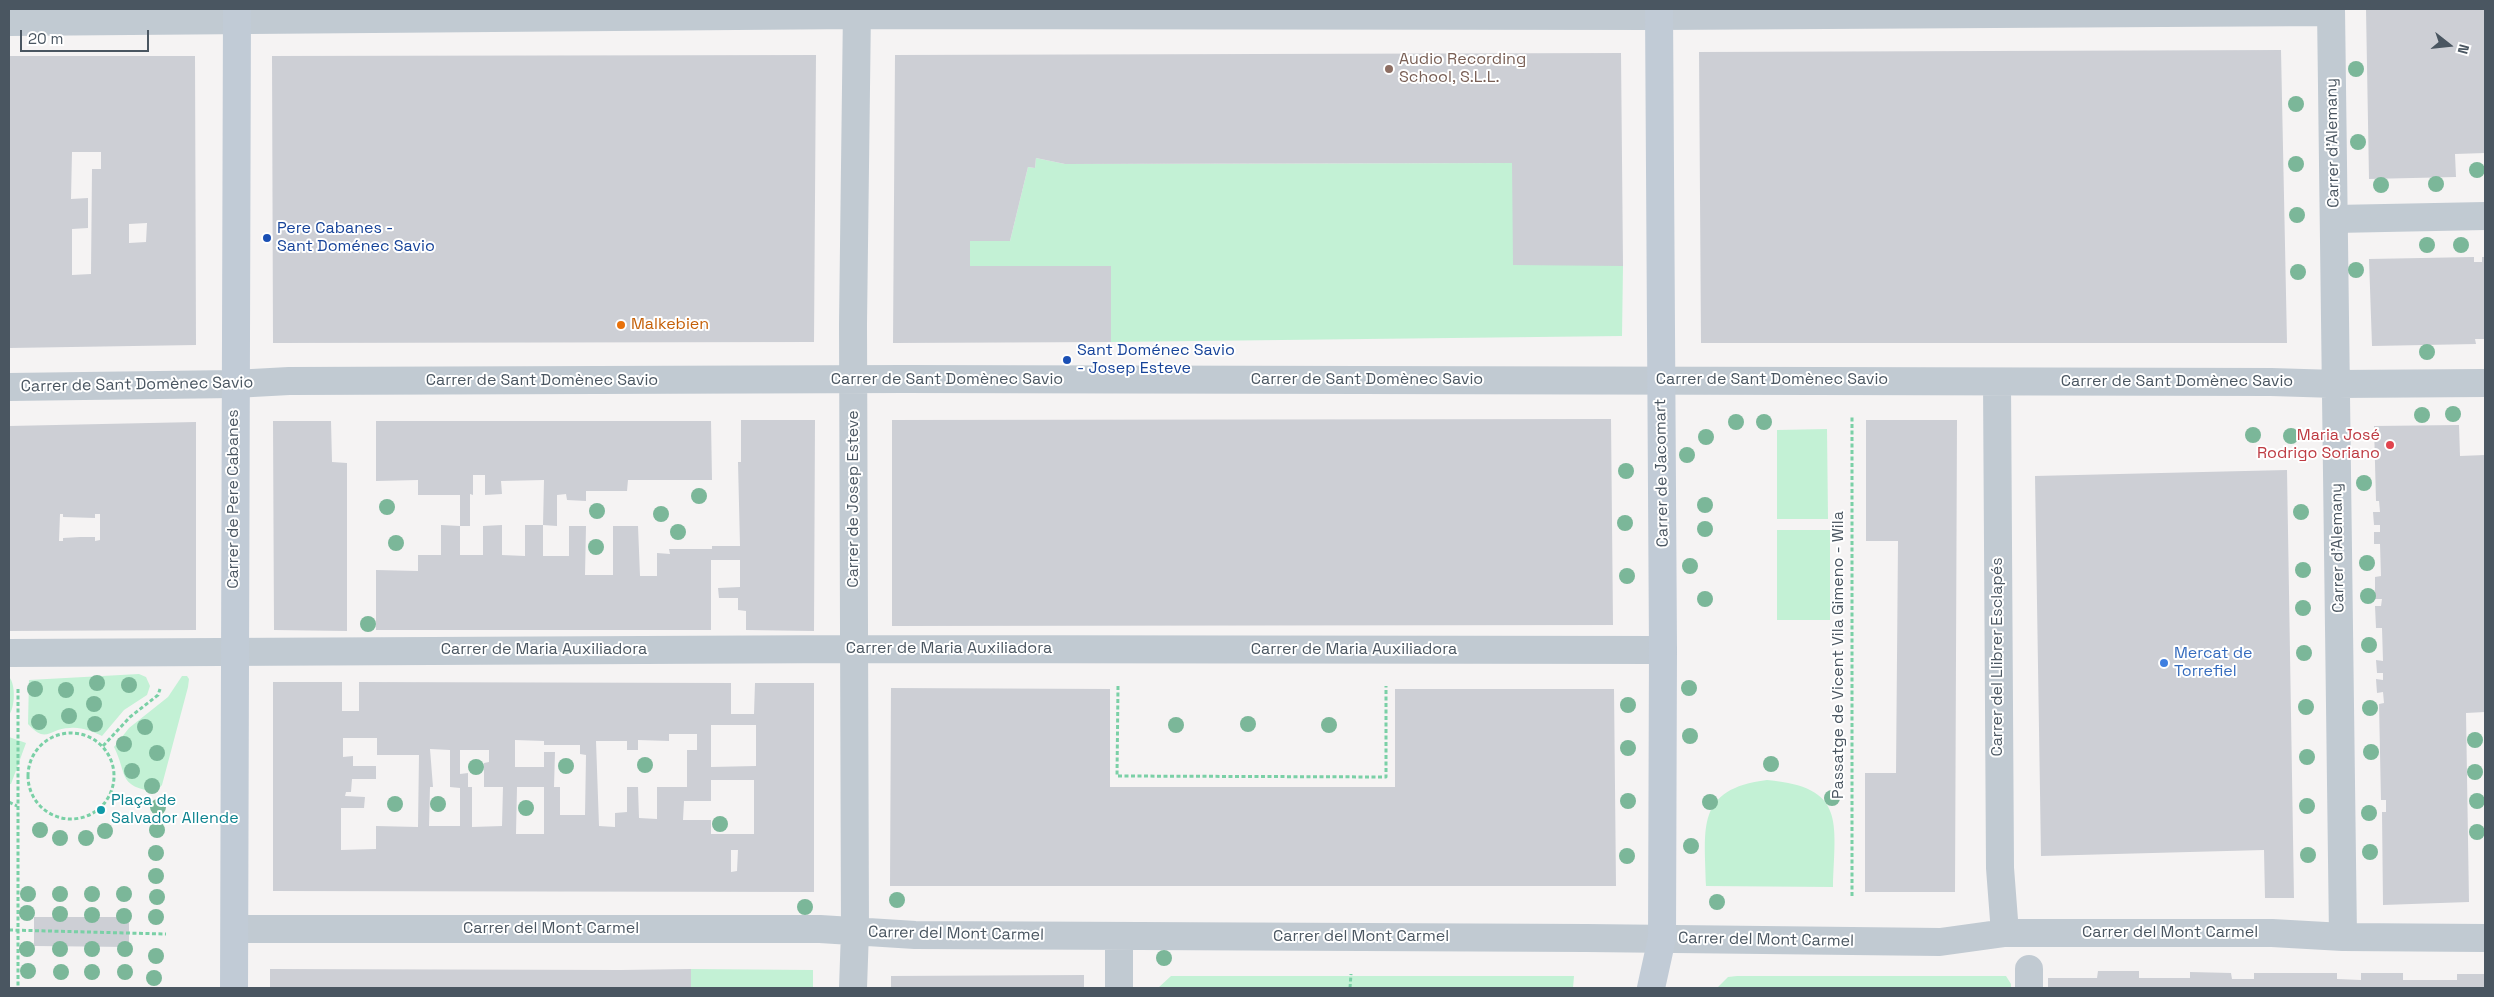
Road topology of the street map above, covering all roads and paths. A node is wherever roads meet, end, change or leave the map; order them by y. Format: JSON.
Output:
{"nodes":[{"id":1,"x":2331,"y":10,"type":"edge"},
{"id":2,"x":857,"y":12,"type":"edge"},
{"id":3,"x":1659,"y":12,"type":"edge"},
{"id":4,"x":565,"y":13,"type":"edge"},
{"id":5,"x":237,"y":14,"type":"edge"},
{"id":6,"x":9,"y":22,"type":"edge"},
{"id":7,"x":2485,"y":216,"type":"edge"},
{"id":8,"x":2335,"y":219,"type":"junction"},
{"id":9,"x":854,"y":380,"type":"junction"},
{"id":10,"x":1661,"y":380,"type":"junction"},
{"id":11,"x":1997,"y":382,"type":"junction"},
{"id":12,"x":2485,"y":382,"type":"edge"},
{"id":13,"x":234,"y":384,"type":"junction"},
{"id":14,"x":2336,"y":384,"type":"junction"},
{"id":15,"x":9,"y":387,"type":"edge"},
{"id":16,"x":1852,"y":414,"type":"dead end"},
{"id":17,"x":855,"y":648,"type":"junction"},
{"id":18,"x":1663,"y":650,"type":"junction"},
{"id":19,"x":168,"y":652,"type":"junction"},
{"id":20,"x":235,"y":652,"type":"junction"},
{"id":21,"x":14,"y":653,"type":"edge"},
{"id":22,"x":1118,"y":683,"type":"dead end"},
{"id":23,"x":1386,"y":683,"type":"dead end"},
{"id":24,"x":103,"y":746,"type":"junction"},
{"id":25,"x":18,"y":779,"type":"junction"},
{"id":26,"x":28,"y":779,"type":"junction"},
{"id":27,"x":9,"y":802,"type":"edge"},
{"id":28,"x":17,"y":806,"type":"junction"},
{"id":29,"x":1852,"y":896,"type":"dead end"},
{"id":30,"x":235,"y":929,"type":"junction"},
{"id":31,"x":9,"y":930,"type":"edge"},
{"id":32,"x":17,"y":930,"type":"junction"},
{"id":33,"x":855,"y":931,"type":"junction"},
{"id":34,"x":2004,"y":933,"type":"junction"},
{"id":35,"x":166,"y":934,"type":"dead end"},
{"id":36,"x":1119,"y":936,"type":"junction"},
{"id":37,"x":2343,"y":937,"type":"junction"},
{"id":38,"x":1662,"y":938,"type":"junction"},
{"id":39,"x":2485,"y":938,"type":"edge"},
{"id":40,"x":1351,"y":968,"type":"dead end"},
{"id":41,"x":18,"y":988,"type":"edge"},
{"id":42,"x":234,"y":988,"type":"edge"},
{"id":43,"x":853,"y":988,"type":"edge"},
{"id":44,"x":1119,"y":988,"type":"edge"},
{"id":45,"x":1350,"y":988,"type":"edge"},
{"id":46,"x":1651,"y":988,"type":"edge"}],
"edges":[{"from":1,"to":3,"type":"street"},
{"from":1,"to":8,"type":"street","name":"Carrer d'Alemany"},
{"from":2,"to":3,"type":"street"},
{"from":2,"to":4,"type":"street"},
{"from":2,"to":9,"type":"street","name":"Carrer de Josep Esteve"},
{"from":3,"to":10,"type":"street","name":"Carrer de Jacomart"},
{"from":4,"to":5,"type":"street"},
{"from":5,"to":6,"type":"street"},
{"from":5,"to":13,"type":"street","name":"Carrer de Pere Cabanes"},
{"from":7,"to":8,"type":"street"},
{"from":8,"to":14,"type":"street","name":"Carrer d'Alemany"},
{"from":9,"to":10,"type":"street","name":"Carrer de Sant Domènec Savio"},
{"from":9,"to":13,"type":"street","name":"Carrer de Sant Domènec Savio"},
{"from":9,"to":17,"type":"street","name":"Carrer de Josep Esteve"},
{"from":10,"to":11,"type":"street","name":"Carrer de Sant Domènec Savio"},
{"from":10,"to":18,"type":"street","name":"Carrer de Jacomart"},
{"from":11,"to":14,"type":"street","name":"Carrer de Sant Domènec Savio"},
{"from":11,"to":34,"type":"street","name":"Carrer del Llibrer Esclapés"},
{"from":12,"to":14,"type":"street","name":"Carrer de Sant Domènec Savio"},
{"from":13,"to":15,"type":"street","name":"Carrer de Sant Domènec Savio"},
{"from":13,"to":20,"type":"street","name":"Carrer de Pere Cabanes"},
{"from":14,"to":37,"type":"street","name":"Carrer d'Alemany"},
{"from":16,"to":29,"type":"path","name":"Passatge de Vicent Vila Gimeno - Wila"},
{"from":17,"to":18,"type":"street","name":"Carrer de Maria Auxiliadora"},
{"from":17,"to":20,"type":"street","name":"Carrer de Maria Auxiliadora"},
{"from":17,"to":33,"type":"street","name":"Carrer de Josep Esteve"},
{"from":18,"to":38,"type":"street","name":"Carrer de Jacomart"},
{"from":19,"to":20,"type":"street"},
{"from":19,"to":21,"type":"street"},
{"from":19,"to":24,"type":"path"},
{"from":20,"to":30,"type":"street","name":"Carrer de Pere Cabanes"},
{"from":21,"to":25,"type":"path"},
{"from":22,"to":23,"type":"path"},
{"from":24,"to":26,"type":"path"},
{"from":24,"to":26,"type":"path"},
{"from":25,"to":26,"type":"path"},
{"from":25,"to":28,"type":"path"},
{"from":27,"to":28,"type":"path"},
{"from":28,"to":32,"type":"path"},
{"from":30,"to":33,"type":"street","name":"Carrer del Mont Carmel"},
{"from":30,"to":42,"type":"street","name":"Carrer de Pere Cabanes"},
{"from":31,"to":32,"type":"path"},
{"from":32,"to":35,"type":"path"},
{"from":32,"to":41,"type":"path"},
{"from":33,"to":36,"type":"street","name":"Carrer del Mont Carmel"},
{"from":33,"to":43,"type":"street","name":"Carrer de Josep Esteve"},
{"from":34,"to":37,"type":"street","name":"Carrer del Mont Carmel"},
{"from":34,"to":38,"type":"street","name":"Carrer del Mont Carmel"},
{"from":36,"to":38,"type":"street","name":"Carrer del Mont Carmel"},
{"from":36,"to":44,"type":"street"},
{"from":37,"to":39,"type":"street","name":"Carrer del Mont Carmel"},
{"from":38,"to":46,"type":"street","name":"Carrer de Jacomart"},
{"from":40,"to":45,"type":"path"}]}
